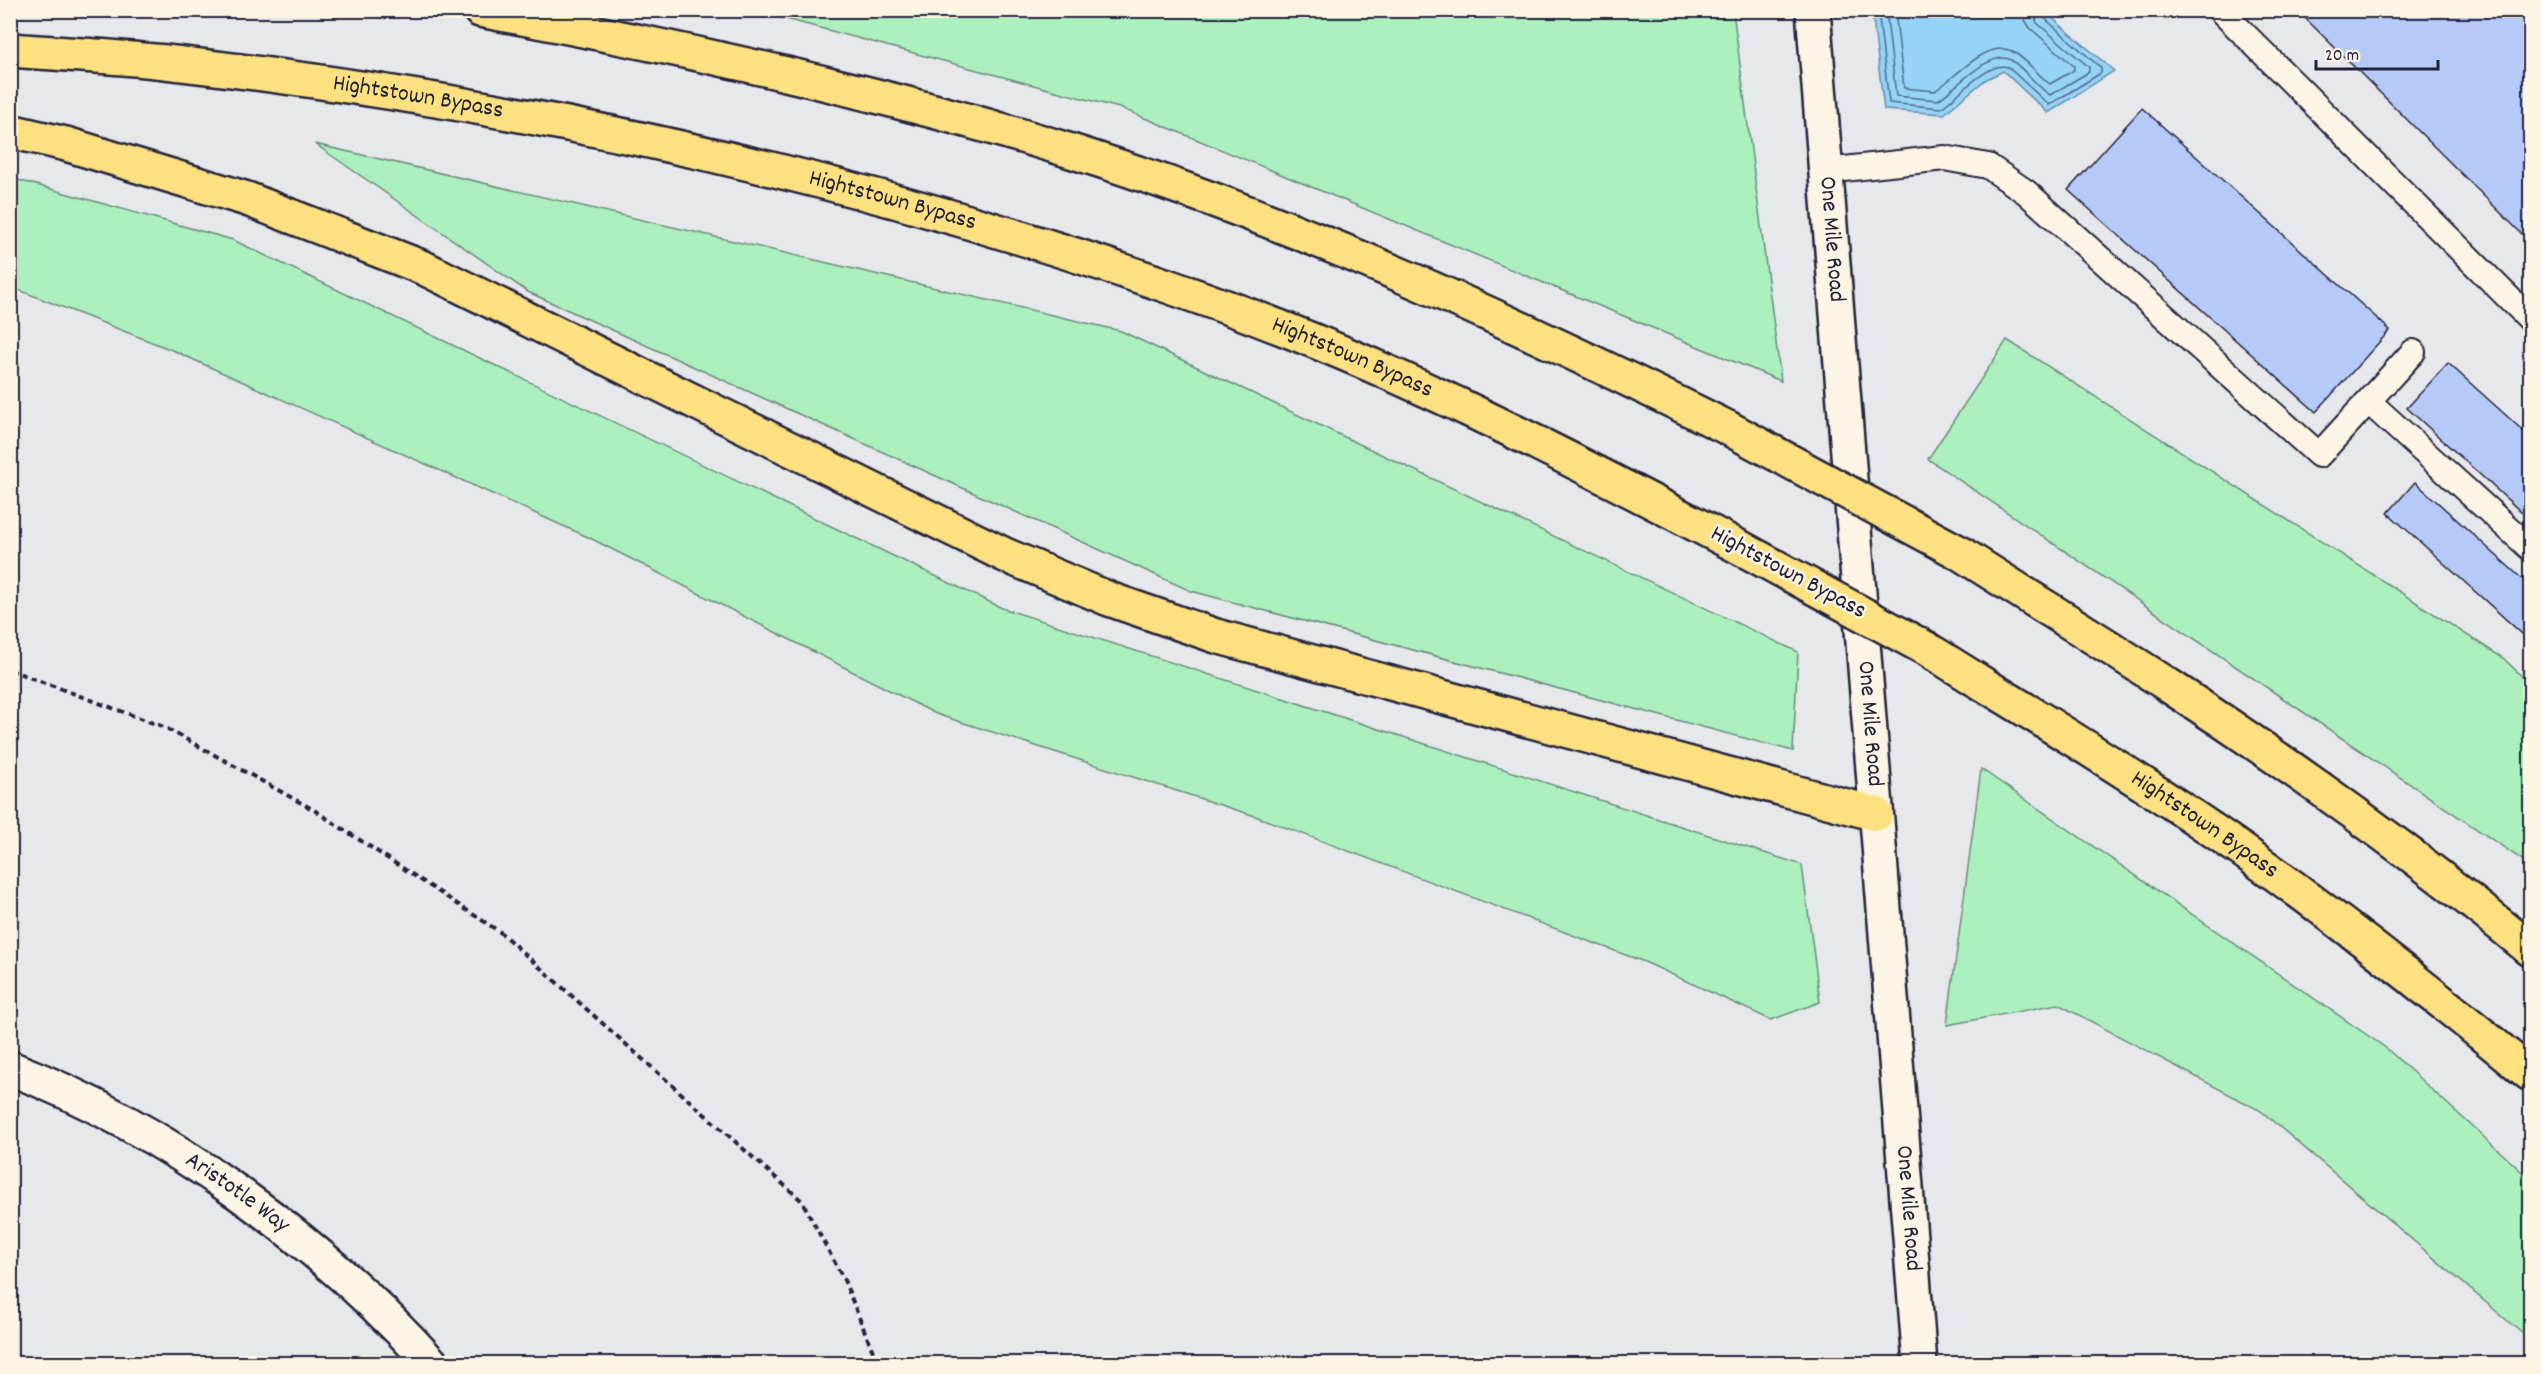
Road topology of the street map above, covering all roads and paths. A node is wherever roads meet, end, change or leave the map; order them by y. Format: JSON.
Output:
{"nodes":[{"id":1,"x":480,"y":10,"type":"edge"},
{"id":2,"x":1813,"y":10,"type":"edge"},
{"id":3,"x":2220,"y":10,"type":"edge"},
{"id":4,"x":10,"y":50,"type":"edge"},
{"id":5,"x":10,"y":131,"type":"edge"},
{"id":6,"x":1826,"y":171,"type":"junction"},
{"id":7,"x":2530,"y":319,"type":"edge"},
{"id":8,"x":2413,"y":352,"type":"dead end"},
{"id":9,"x":2368,"y":402,"type":"junction"},
{"id":10,"x":2530,"y":548,"type":"edge"},
{"id":11,"x":10,"y":670,"type":"edge"},
{"id":12,"x":1876,"y":814,"type":"junction"},
{"id":13,"x":2530,"y":949,"type":"edge"},
{"id":14,"x":10,"y":1068,"type":"edge"},
{"id":15,"x":2530,"y":1074,"type":"edge"},
{"id":16,"x":432,"y":1364,"type":"edge"},
{"id":17,"x":878,"y":1364,"type":"edge"},
{"id":18,"x":1920,"y":1364,"type":"edge"}],
"edges":[{"from":1,"to":13,"type":"highway","bridge":true},
{"from":2,"to":6,"type":"street","name":"One Mile Road"},
{"from":3,"to":7,"type":"lane"},
{"from":4,"to":15,"type":"highway","name":"Hightstown Bypass","bridge":true},
{"from":5,"to":12,"type":"highway"},
{"from":6,"to":9,"type":"lane"},
{"from":6,"to":12,"type":"street","name":"One Mile Road"},
{"from":8,"to":9,"type":"lane"},
{"from":9,"to":10,"type":"lane"},
{"from":11,"to":17,"type":"path"},
{"from":12,"to":18,"type":"street","name":"One Mile Road"},
{"from":14,"to":16,"type":"street","name":"Aristotle Way"}]}
